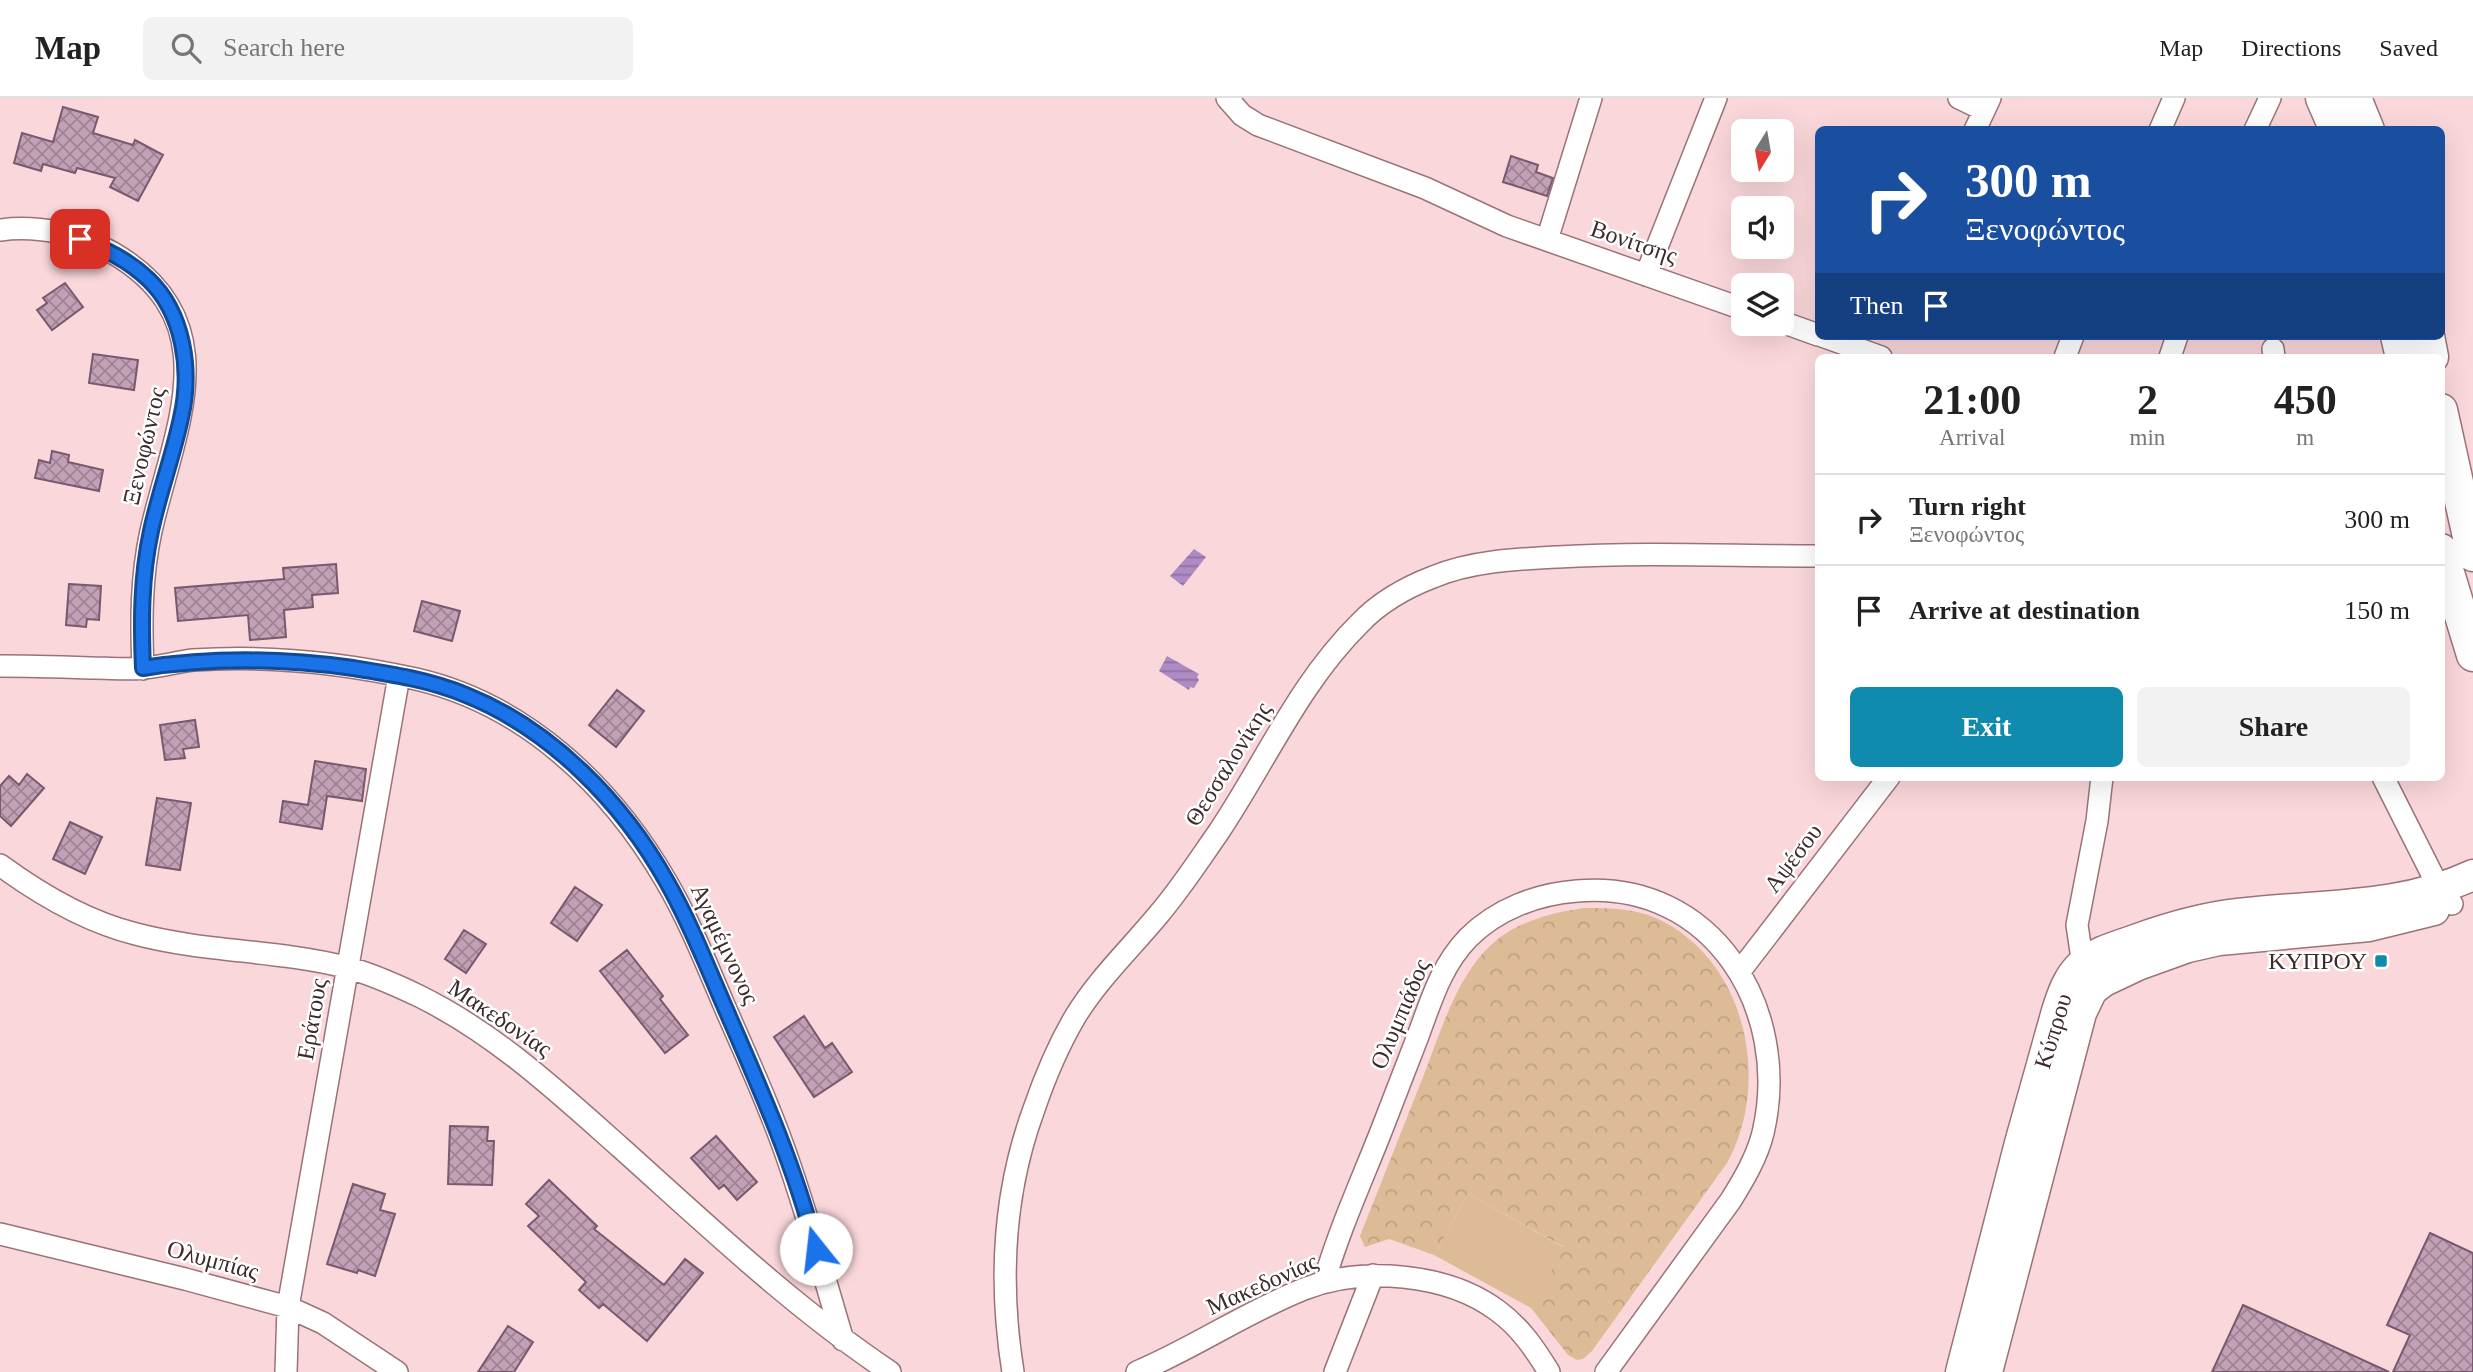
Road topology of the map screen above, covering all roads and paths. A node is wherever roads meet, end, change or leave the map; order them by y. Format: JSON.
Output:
{"nodes":[{"id":1,"x":1227,"y":98,"type":"edge"},
{"id":2,"x":1591,"y":98,"type":"edge"},
{"id":3,"x":1716,"y":98,"type":"edge"},
{"id":4,"x":1959,"y":98,"type":"edge"},
{"id":5,"x":2174,"y":98,"type":"edge"},
{"id":6,"x":2270,"y":98,"type":"edge"},
{"id":7,"x":2322,"y":98,"type":"edge"},
{"id":8,"x":2354,"y":98,"type":"edge"},
{"id":9,"x":1983,"y":113,"type":"edge"},
{"id":10,"x":2162,"y":126,"type":"edge"},
{"id":11,"x":2257,"y":126,"type":"edge"},
{"id":12,"x":2334,"y":126,"type":"edge"},
{"id":13,"x":2366,"y":126,"type":"edge"},
{"id":14,"x":0,"y":230,"type":"edge"},
{"id":15,"x":1547,"y":240,"type":"junction"},
{"id":16,"x":1646,"y":275,"type":"junction"},
{"id":17,"x":1731,"y":305,"type":"edge"},
{"id":18,"x":1794,"y":326,"type":"edge"},
{"id":19,"x":1815,"y":333,"type":"edge"},
{"id":20,"x":1838,"y":340,"type":"edge"},
{"id":21,"x":1878,"y":351,"type":"edge"},
{"id":22,"x":2445,"y":428,"type":"edge"},
{"id":23,"x":2473,"y":555,"type":"edge"},
{"id":24,"x":1815,"y":556,"type":"edge"},
{"id":25,"x":2445,"y":563,"type":"edge"},
{"id":26,"x":2473,"y":655,"type":"edge"},
{"id":27,"x":0,"y":666,"type":"edge"},
{"id":28,"x":143,"y":668,"type":"junction"},
{"id":29,"x":399,"y":676,"type":"junction"},
{"id":30,"x":1886,"y":781,"type":"edge"},
{"id":31,"x":2101,"y":781,"type":"edge"},
{"id":32,"x":2385,"y":781,"type":"edge"},
{"id":33,"x":0,"y":865,"type":"edge"},
{"id":34,"x":2473,"y":874,"type":"edge"},
{"id":35,"x":2455,"y":896,"type":"edge"},
{"id":36,"x":347,"y":967,"type":"junction"},
{"id":37,"x":1740,"y":971,"type":"junction"},
{"id":38,"x":2095,"y":971,"type":"junction"},
{"id":39,"x":0,"y":1234,"type":"edge"},
{"id":40,"x":1373,"y":1275,"type":"junction"},
{"id":41,"x":1324,"y":1283,"type":"junction"},
{"id":42,"x":288,"y":1307,"type":"junction"},
{"id":43,"x":843,"y":1339,"type":"junction"},
{"id":44,"x":286,"y":1372,"type":"edge"},
{"id":45,"x":397,"y":1372,"type":"edge"},
{"id":46,"x":890,"y":1372,"type":"edge"},
{"id":47,"x":1013,"y":1372,"type":"edge"},
{"id":48,"x":1137,"y":1372,"type":"edge"},
{"id":49,"x":1335,"y":1372,"type":"edge"},
{"id":50,"x":1549,"y":1372,"type":"edge"},
{"id":51,"x":1606,"y":1372,"type":"edge"},
{"id":52,"x":1961,"y":1372,"type":"edge"},
{"id":53,"x":1987,"y":1372,"type":"edge"}],
"edges":[{"from":1,"to":15,"type":"street","name":"Βονίτσης"},
{"from":2,"to":15,"type":"street"},
{"from":3,"to":16,"type":"street"},
{"from":4,"to":9,"type":"street"},
{"from":5,"to":10,"type":"street"},
{"from":6,"to":11,"type":"street"},
{"from":7,"to":12,"type":"main road"},
{"from":8,"to":13,"type":"main road"},
{"from":14,"to":28,"type":"street","name":"Ξενοφώντος"},
{"from":15,"to":16,"type":"street","name":"Βονίτσης"},
{"from":16,"to":17,"type":"street","name":"Βονίτσης"},
{"from":18,"to":19,"type":"street"},
{"from":20,"to":21,"type":"street"},
{"from":22,"to":23,"type":"main road"},
{"from":24,"to":47,"type":"street","name":"Θεσσαλονίκης"},
{"from":25,"to":26,"type":"main road"},
{"from":27,"to":28,"type":"street","name":"Αγαμέμνονος"},
{"from":28,"to":29,"type":"street","name":"Αγαμέμνονος"},
{"from":29,"to":36,"type":"street","name":"Εράτους"},
{"from":29,"to":43,"type":"street","name":"Αγαμέμνονος"},
{"from":30,"to":37,"type":"street","name":"Αψέσου"},
{"from":31,"to":38,"type":"street"},
{"from":32,"to":35,"type":"street"},
{"from":33,"to":36,"type":"street","name":"Μακεδονίας"},
{"from":34,"to":35,"type":"main road","name":"Κύπρου"},
{"from":35,"to":38,"type":"main road","name":"Κύπρου"},
{"from":36,"to":42,"type":"street","name":"Εράτους"},
{"from":36,"to":43,"type":"street","name":"Μακεδονίας"},
{"from":37,"to":41,"type":"street","name":"Ολυμπιάδος"},
{"from":37,"to":51,"type":"street","name":"Ολυμπιάδος"},
{"from":38,"to":52,"type":"main road","name":"Κύπρου"},
{"from":38,"to":53,"type":"main road","name":"Κύπρου"},
{"from":39,"to":42,"type":"street","name":"Ολυμπίας"},
{"from":40,"to":41,"type":"street","name":"Μακεδονίας"},
{"from":40,"to":49,"type":"street"},
{"from":40,"to":50,"type":"street","name":"Μακεδονίας"},
{"from":41,"to":48,"type":"street","name":"Μακεδονίας"},
{"from":42,"to":44,"type":"street","name":"Εράτους"},
{"from":42,"to":45,"type":"street","name":"Ολυμπίας"},
{"from":43,"to":46,"type":"street","name":"Μακεδονίας"}]}
